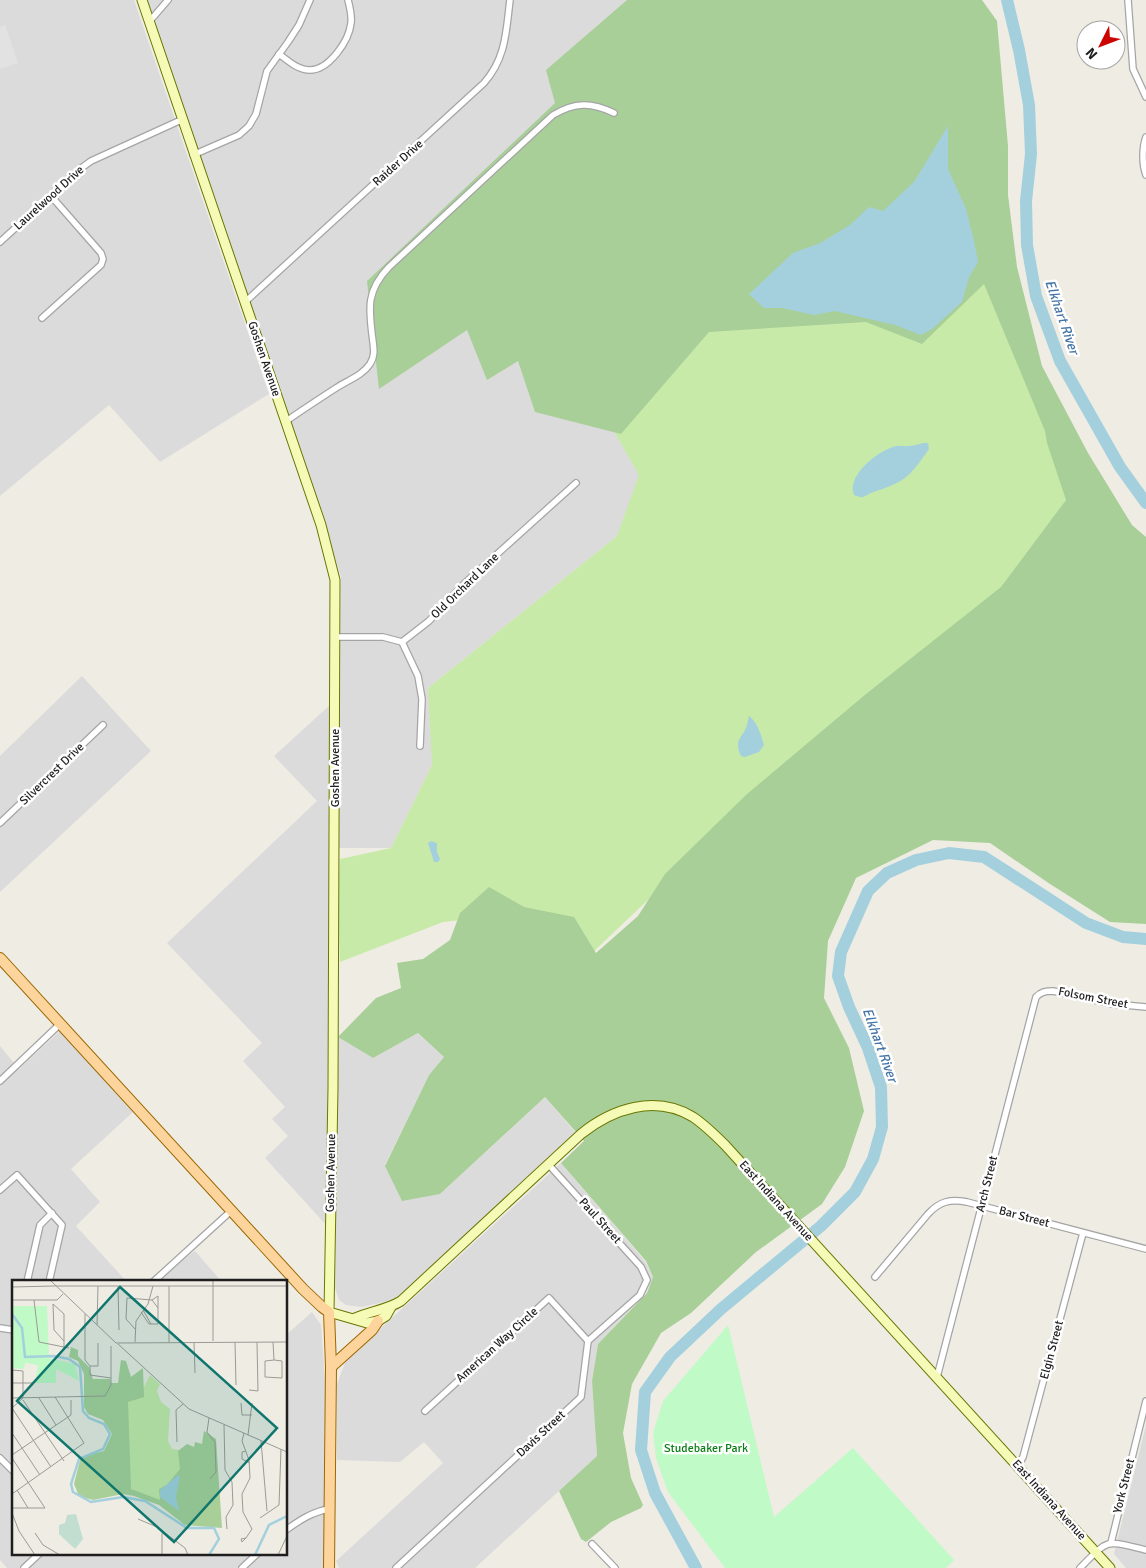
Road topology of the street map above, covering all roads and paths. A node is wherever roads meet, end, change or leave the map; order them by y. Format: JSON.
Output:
{"nodes":[{"id":1,"x":142,"y":0,"type":"edge"},
{"id":2,"x":168,"y":0,"type":"edge"},
{"id":3,"x":310,"y":0,"type":"edge"},
{"id":4,"x":348,"y":0,"type":"edge"},
{"id":5,"x":510,"y":0,"type":"edge"},
{"id":6,"x":1128,"y":0,"type":"edge"},
{"id":7,"x":149,"y":22,"type":"junction"},
{"id":8,"x":279,"y":54,"type":"junction"},
{"id":9,"x":1146,"y":97,"type":"edge"},
{"id":10,"x":614,"y":113,"type":"dead end"},
{"id":11,"x":181,"y":120,"type":"junction"},
{"id":12,"x":1146,"y":137,"type":"edge"},
{"id":13,"x":193,"y":155,"type":"junction"},
{"id":14,"x":1146,"y":175,"type":"edge"},
{"id":15,"x":51,"y":196,"type":"junction"},
{"id":16,"x":0,"y":242,"type":"edge"},
{"id":17,"x":245,"y":302,"type":"junction"},
{"id":18,"x":42,"y":318,"type":"dead end"},
{"id":19,"x":285,"y":422,"type":"junction"},
{"id":20,"x":576,"y":483,"type":"dead end"},
{"id":21,"x":335,"y":637,"type":"junction"},
{"id":22,"x":402,"y":642,"type":"junction"},
{"id":23,"x":104,"y":725,"type":"dead end"},
{"id":24,"x":420,"y":746,"type":"dead end"},
{"id":25,"x":0,"y":823,"type":"edge"},
{"id":26,"x":0,"y":958,"type":"edge"},
{"id":27,"x":1040,"y":993,"type":"joint"},
{"id":28,"x":1146,"y":1007,"type":"edge"},
{"id":29,"x":60,"y":1024,"type":"junction"},
{"id":30,"x":0,"y":1081,"type":"edge"},
{"id":31,"x":549,"y":1165,"type":"junction"},
{"id":32,"x":0,"y":1190,"type":"edge"},
{"id":33,"x":981,"y":1206,"type":"junction"},
{"id":34,"x":231,"y":1211,"type":"junction"},
{"id":35,"x":52,"y":1213,"type":"junction"},
{"id":36,"x":1083,"y":1233,"type":"junction"},
{"id":37,"x":1146,"y":1249,"type":"edge"},
{"id":38,"x":159,"y":1276,"type":"junction"},
{"id":39,"x":875,"y":1277,"type":"dead end"},
{"id":40,"x":27,"y":1280,"type":"edge"},
{"id":41,"x":49,"y":1280,"type":"edge"},
{"id":42,"x":155,"y":1280,"type":"edge"},
{"id":43,"x":162,"y":1280,"type":"edge"},
{"id":44,"x":391,"y":1307,"type":"junction"},
{"id":45,"x":330,"y":1312,"type":"junction"},
{"id":46,"x":355,"y":1318,"type":"junction"},
{"id":47,"x":378,"y":1321,"type":"junction"},
{"id":48,"x":588,"y":1341,"type":"junction"},
{"id":49,"x":331,"y":1367,"type":"junction"},
{"id":50,"x":937,"y":1377,"type":"junction"},
{"id":51,"x":1146,"y":1400,"type":"edge"},
{"id":52,"x":425,"y":1411,"type":"dead end"},
{"id":53,"x":0,"y":1458,"type":"edge"},
{"id":54,"x":1018,"y":1466,"type":"junction"},
{"id":55,"x":12,"y":1470,"type":"edge"},
{"id":56,"x":329,"y":1509,"type":"junction"},
{"id":57,"x":288,"y":1529,"type":"edge"},
{"id":58,"x":1111,"y":1543,"type":"junction"},
{"id":59,"x":592,"y":1544,"type":"dead end"},
{"id":60,"x":1146,"y":1550,"type":"edge"},
{"id":61,"x":1095,"y":1551,"type":"junction"},
{"id":62,"x":37,"y":1556,"type":"edge"},
{"id":63,"x":255,"y":1556,"type":"edge"},
{"id":64,"x":24,"y":1568,"type":"edge"},
{"id":65,"x":242,"y":1568,"type":"edge"},
{"id":66,"x":329,"y":1568,"type":"edge"},
{"id":67,"x":396,"y":1568,"type":"edge"},
{"id":68,"x":615,"y":1568,"type":"edge"},
{"id":69,"x":1080,"y":1568,"type":"edge"},
{"id":70,"x":1110,"y":1568,"type":"edge"}],
"edges":[{"from":1,"to":7,"type":"street","name":"Goshen Avenue"},
{"from":2,"to":7,"type":"street"},
{"from":3,"to":8,"type":"street"},
{"from":4,"to":8,"type":"street"},
{"from":5,"to":17,"type":"street","name":"Raider Drive"},
{"from":6,"to":9,"type":"street"},
{"from":7,"to":11,"type":"street","name":"Goshen Avenue"},
{"from":8,"to":13,"type":"street"},
{"from":10,"to":19,"type":"street"},
{"from":11,"to":13,"type":"street","name":"Goshen Avenue"},
{"from":11,"to":15,"type":"street","name":"Laurelwood Drive"},
{"from":12,"to":14,"type":"street"},
{"from":13,"to":17,"type":"street","name":"Goshen Avenue"},
{"from":15,"to":16,"type":"street","name":"Laurelwood Drive"},
{"from":15,"to":18,"type":"street"},
{"from":17,"to":19,"type":"street","name":"Goshen Avenue"},
{"from":19,"to":21,"type":"street","name":"Goshen Avenue"},
{"from":20,"to":22,"type":"street","name":"Old Orchard Lane"},
{"from":21,"to":22,"type":"street"},
{"from":21,"to":45,"type":"street","name":"Goshen Avenue"},
{"from":22,"to":24,"type":"street"},
{"from":23,"to":25,"type":"street","name":"Silvercrest Drive"},
{"from":26,"to":29,"type":"main road"},
{"from":27,"to":28,"type":"street","name":"Folsom Street"},
{"from":27,"to":33,"type":"street","name":"Arch Street"},
{"from":29,"to":30,"type":"street"},
{"from":29,"to":34,"type":"main road"},
{"from":31,"to":44,"type":"street","name":"East Indiana Avenue"},
{"from":31,"to":48,"type":"street","name":"Paul Street"},
{"from":31,"to":50,"type":"street","name":"East Indiana Avenue"},
{"from":32,"to":35,"type":"street"},
{"from":33,"to":36,"type":"street","name":"Bar Street"},
{"from":33,"to":39,"type":"street","name":"Bar Street"},
{"from":33,"to":50,"type":"street","name":"Arch Street"},
{"from":34,"to":38,"type":"street"},
{"from":34,"to":45,"type":"main road"},
{"from":35,"to":40,"type":"street"},
{"from":35,"to":41,"type":"street"},
{"from":36,"to":37,"type":"street","name":"Bar Street"},
{"from":36,"to":54,"type":"street","name":"Elgin Street"},
{"from":38,"to":42,"type":"street"},
{"from":38,"to":43,"type":"street"},
{"from":44,"to":46,"type":"street","name":"East Indiana Avenue"},
{"from":44,"to":47,"type":"street","name":"East Indiana Avenue"},
{"from":45,"to":46,"type":"street"},
{"from":45,"to":49,"type":"main road","name":"Goshen Avenue"},
{"from":46,"to":47,"type":"street"},
{"from":47,"to":49,"type":"main road"},
{"from":48,"to":52,"type":"street","name":"American Way Circle"},
{"from":48,"to":67,"type":"street","name":"Davis Street"},
{"from":49,"to":56,"type":"main road","name":"Goshen Avenue"},
{"from":50,"to":54,"type":"street","name":"East Indiana Avenue"},
{"from":51,"to":58,"type":"street","name":"York Street"},
{"from":53,"to":55,"type":"street"},
{"from":54,"to":61,"type":"street","name":"East Indiana Avenue"},
{"from":56,"to":57,"type":"street"},
{"from":56,"to":66,"type":"main road","name":"Goshen Avenue"},
{"from":58,"to":60,"type":"street"},
{"from":58,"to":61,"type":"street"},
{"from":59,"to":68,"type":"street"},
{"from":61,"to":69,"type":"street"},
{"from":61,"to":70,"type":"street","name":"East Indiana Avenue"},
{"from":62,"to":64,"type":"street"},
{"from":63,"to":65,"type":"street"}]}
